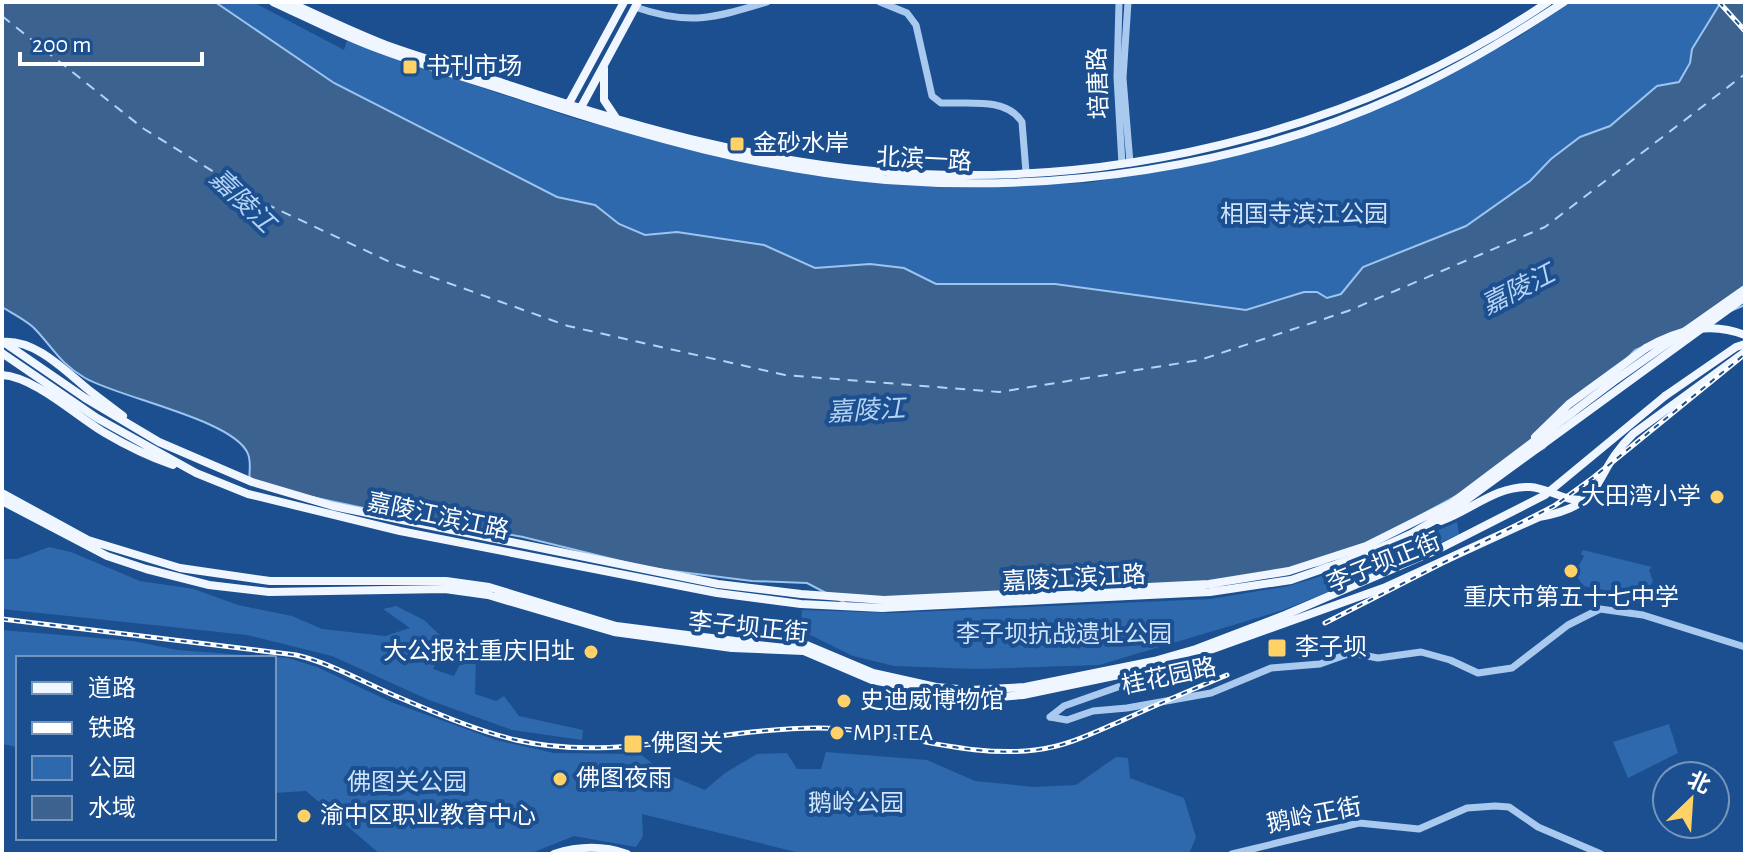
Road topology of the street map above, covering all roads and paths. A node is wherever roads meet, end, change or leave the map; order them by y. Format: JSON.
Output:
{"nodes":[{"id":1,"x":273,"y":2,"type":"edge"},
{"id":2,"x":289,"y":2,"type":"edge"},
{"id":3,"x":624,"y":2,"type":"edge"},
{"id":4,"x":767,"y":2,"type":"edge"},
{"id":5,"x":880,"y":2,"type":"edge"},
{"id":6,"x":1119,"y":2,"type":"edge"},
{"id":7,"x":1128,"y":2,"type":"edge"},
{"id":8,"x":1548,"y":2,"type":"edge"},
{"id":9,"x":1564,"y":2,"type":"edge"},
{"id":10,"x":636,"y":5,"type":"edge"},
{"id":11,"x":594,"y":57,"type":"junction"},
{"id":12,"x":604,"y":64,"type":"junction"},
{"id":13,"x":578,"y":87,"type":"junction"},
{"id":14,"x":545,"y":97,"type":"junction"},
{"id":15,"x":566,"y":108,"type":"junction"},
{"id":16,"x":578,"y":112,"type":"junction"},
{"id":17,"x":624,"y":123,"type":"junction"},
{"id":18,"x":1126,"y":163,"type":"junction"},
{"id":19,"x":1026,"y":172,"type":"junction"},
{"id":20,"x":1745,"y":289,"type":"edge"},
{"id":21,"x":1745,"y":297,"type":"edge"},
{"id":22,"x":1745,"y":335,"type":"edge"},
{"id":23,"x":2,"y":342,"type":"edge"},
{"id":24,"x":1745,"y":344,"type":"edge"},
{"id":25,"x":1745,"y":352,"type":"edge"},
{"id":26,"x":2,"y":353,"type":"edge"},
{"id":27,"x":2,"y":375,"type":"edge"},
{"id":28,"x":1525,"y":449,"type":"junction"},
{"id":29,"x":196,"y":473,"type":"junction"},
{"id":30,"x":2,"y":493,"type":"edge"},
{"id":31,"x":1590,"y":497,"type":"junction"},
{"id":32,"x":2,"y":501,"type":"edge"},
{"id":33,"x":331,"y":511,"type":"junction"},
{"id":34,"x":1411,"y":534,"type":"junction"},
{"id":35,"x":489,"y":591,"type":"junction"},
{"id":36,"x":629,"y":631,"type":"junction"},
{"id":37,"x":1745,"y":647,"type":"edge"},
{"id":38,"x":1154,"y":668,"type":"junction"},
{"id":39,"x":554,"y":854,"type":"edge"},
{"id":40,"x":627,"y":854,"type":"edge"},
{"id":41,"x":1232,"y":854,"type":"edge"},
{"id":42,"x":1601,"y":854,"type":"edge"}],
"edges":[{"from":1,"to":15,"type":"main road","name":"北滨一路"},
{"from":2,"to":14,"type":"main road","name":"北滨一路"},
{"from":3,"to":11,"type":"main road"},
{"from":4,"to":10,"type":"street"},
{"from":5,"to":19,"type":"street"},
{"from":6,"to":18,"type":"street","name":"培唐路"},
{"from":7,"to":18,"type":"street","name":"培唐路"},
{"from":8,"to":18,"type":"main road","name":"北滨一路"},
{"from":9,"to":16,"type":"main road","name":"北滨一路"},
{"from":10,"to":12,"type":"main road"},
{"from":11,"to":12,"type":"main road"},
{"from":11,"to":13,"type":"main road"},
{"from":12,"to":16,"type":"main road"},
{"from":12,"to":17,"type":"main road"},
{"from":13,"to":14,"type":"main road"},
{"from":13,"to":15,"type":"main road"},
{"from":14,"to":15,"type":"main road","name":"北滨一路"},
{"from":15,"to":16,"type":"main road","name":"北滨一路"},
{"from":16,"to":17,"type":"main road","name":"北滨一路"},
{"from":17,"to":19,"type":"main road","name":"北滨一路"},
{"from":18,"to":19,"type":"main road","name":"北滨一路"},
{"from":20,"to":28,"type":"main road","name":"嘉陵江滨江路","bridge":true},
{"from":21,"to":34,"type":"main road","name":"嘉陵江滨江路","bridge":true},
{"from":22,"to":28,"type":"main road","bridge":true},
{"from":23,"to":33,"type":"main road","bridge":true},
{"from":24,"to":36,"type":"main road","name":"李子坝正街","bridge":true},
{"from":25,"to":31,"type":"main road"},
{"from":26,"to":29,"type":"main road"},
{"from":27,"to":29,"type":"main road"},
{"from":28,"to":33,"type":"main road","name":"嘉陵江滨江路"},
{"from":29,"to":33,"type":"main road"},
{"from":30,"to":35,"type":"main road","name":"李子坝正街"},
{"from":31,"to":34,"type":"main road"},
{"from":31,"to":38,"type":"main road","name":"李子坝正街"},
{"from":32,"to":35,"type":"main road","name":"李子坝正街"},
{"from":33,"to":34,"type":"main road","name":"嘉陵江滨江路"},
{"from":35,"to":36,"type":"main road","name":"李子坝正街"},
{"from":36,"to":38,"type":"main road","name":"李子坝正街"},
{"from":37,"to":38,"type":"street","name":"桂花园路"},
{"from":39,"to":40,"type":"main road"},
{"from":41,"to":42,"type":"street","name":"鹅岭正街"}]}
